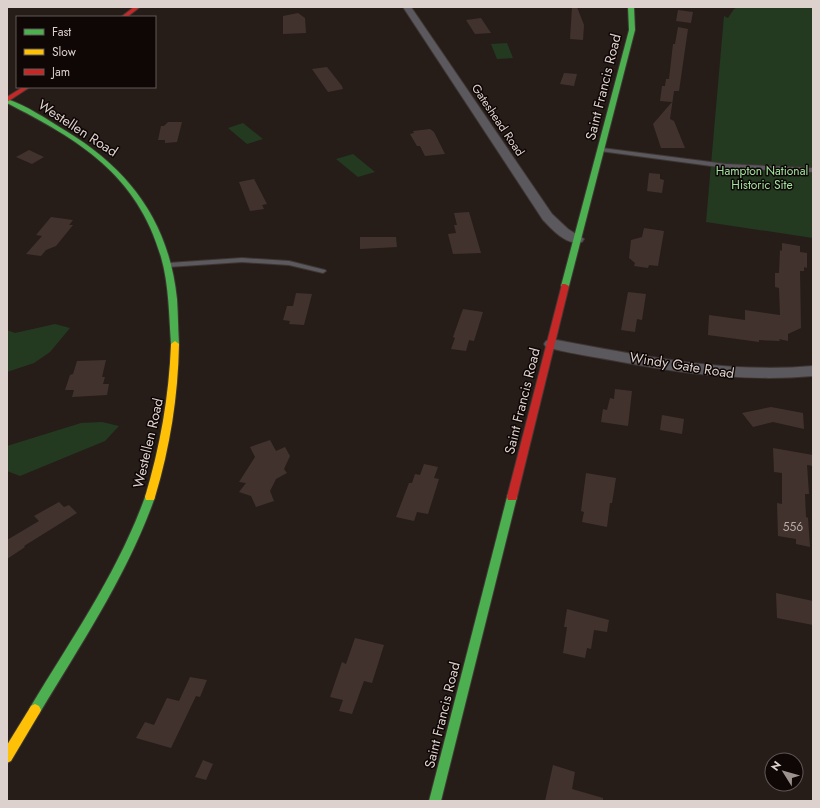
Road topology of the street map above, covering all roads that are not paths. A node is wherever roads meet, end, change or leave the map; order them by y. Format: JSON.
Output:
{"nodes":[{"id":1,"x":137,"y":7,"type":"edge"},
{"id":2,"x":406,"y":7,"type":"edge"},
{"id":3,"x":631,"y":7,"type":"edge"},
{"id":4,"x":125,"y":16,"type":"edge"},
{"id":5,"x":25,"y":88,"type":"edge"},
{"id":6,"x":7,"y":100,"type":"edge"},
{"id":7,"x":602,"y":150,"type":"junction"},
{"id":8,"x":813,"y":170,"type":"edge"},
{"id":9,"x":577,"y":239,"type":"junction"},
{"id":10,"x":168,"y":264,"type":"junction"},
{"id":11,"x":323,"y":271,"type":"dead end"},
{"id":12,"x":551,"y":344,"type":"junction"},
{"id":13,"x":813,"y":371,"type":"edge"},
{"id":14,"x":7,"y":757,"type":"edge"},
{"id":15,"x":435,"y":801,"type":"edge"}],
"edges":[{"from":1,"to":4,"type":"street"},
{"from":2,"to":9,"type":"street","name":"Gateshead Road"},
{"from":3,"to":7,"type":"street","name":"Saint Francis Road"},
{"from":5,"to":6,"type":"street"},
{"from":6,"to":10,"type":"street","name":"Westellen Road"},
{"from":7,"to":8,"type":"lane"},
{"from":7,"to":9,"type":"street","name":"Saint Francis Road"},
{"from":9,"to":12,"type":"street","name":"Saint Francis Road"},
{"from":10,"to":11,"type":"lane"},
{"from":10,"to":14,"type":"street","name":"Westellen Road"},
{"from":12,"to":13,"type":"street","name":"Windy Gate Road"},
{"from":12,"to":15,"type":"street","name":"Saint Francis Road"}]}
